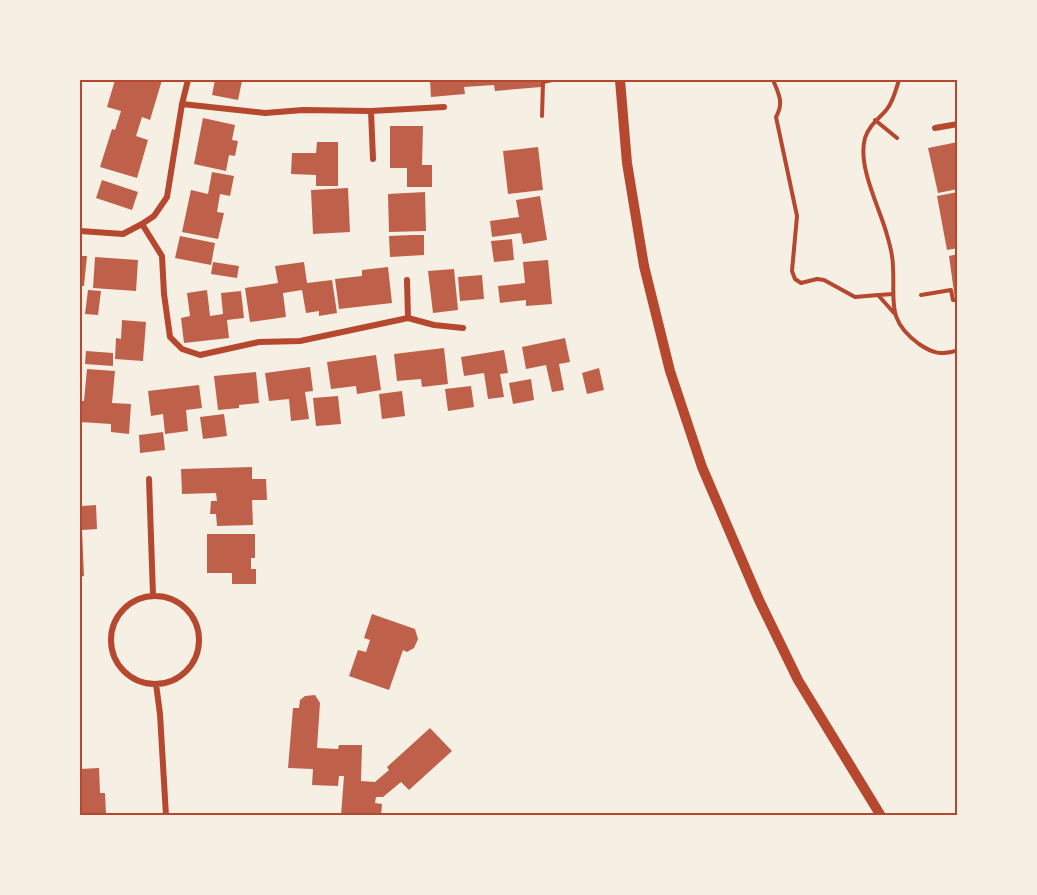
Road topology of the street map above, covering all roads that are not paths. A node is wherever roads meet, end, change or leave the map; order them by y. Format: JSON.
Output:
{"nodes":[{"id":1,"x":188,"y":80,"type":"edge"},
{"id":2,"x":620,"y":80,"type":"edge"},
{"id":3,"x":182,"y":104,"type":"junction"},
{"id":4,"x":444,"y":107,"type":"dead end"},
{"id":5,"x":371,"y":111,"type":"junction"},
{"id":6,"x":957,"y":124,"type":"edge"},
{"id":7,"x":935,"y":128,"type":"dead end"},
{"id":8,"x":372,"y":159,"type":"dead end"},
{"id":9,"x":142,"y":225,"type":"junction"},
{"id":10,"x":80,"y":231,"type":"edge"},
{"id":11,"x":407,"y":280,"type":"dead end"},
{"id":12,"x":408,"y":318,"type":"junction"},
{"id":13,"x":463,"y":328,"type":"dead end"},
{"id":14,"x":148,"y":479,"type":"dead end"},
{"id":15,"x":153,"y":595,"type":"junction"},
{"id":16,"x":156,"y":684,"type":"junction"},
{"id":17,"x":166,"y":816,"type":"edge"},
{"id":18,"x":881,"y":816,"type":"edge"}],
"edges":[{"from":1,"to":3,"type":"street"},
{"from":2,"to":18,"type":"street"},
{"from":3,"to":5,"type":"street"},
{"from":3,"to":9,"type":"street"},
{"from":4,"to":5,"type":"street"},
{"from":5,"to":8,"type":"street"},
{"from":6,"to":7,"type":"street"},
{"from":9,"to":10,"type":"street"},
{"from":9,"to":12,"type":"street"},
{"from":11,"to":12,"type":"street"},
{"from":12,"to":13,"type":"street"},
{"from":14,"to":15,"type":"street"},
{"from":15,"to":16,"type":"street"},
{"from":15,"to":16,"type":"street"},
{"from":16,"to":17,"type":"street"}]}
